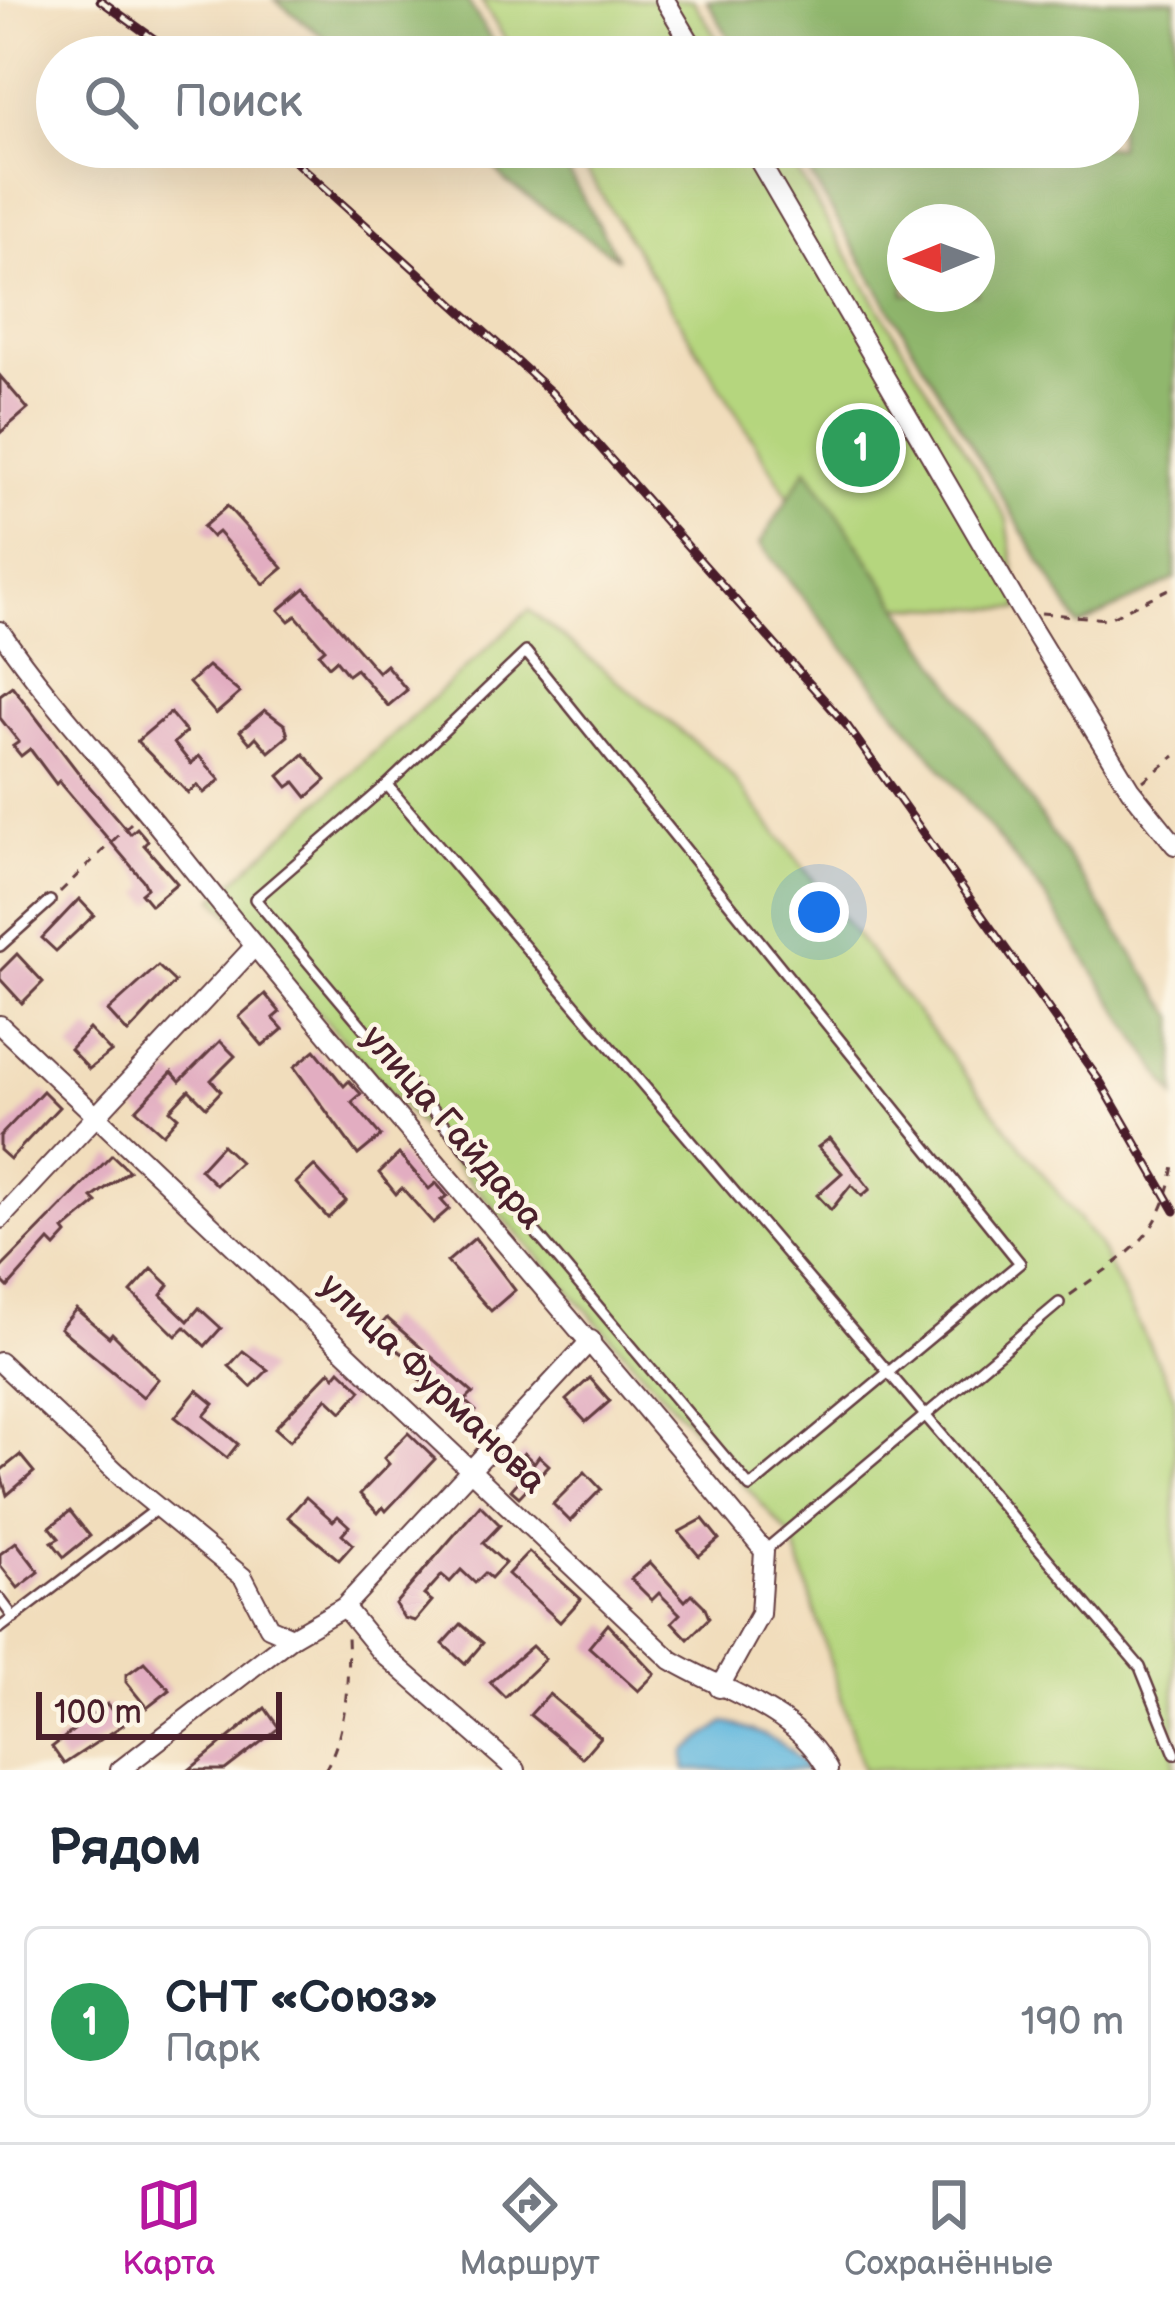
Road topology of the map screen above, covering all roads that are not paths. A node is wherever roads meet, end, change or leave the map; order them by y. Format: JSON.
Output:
{"nodes":[{"id":1,"x":665,"y":0,"type":"edge"},
{"id":2,"x":686,"y":36,"type":"edge"},
{"id":3,"x":763,"y":168,"type":"edge"},
{"id":4,"x":0,"y":631,"type":"edge"},
{"id":5,"x":387,"y":785,"type":"junction"},
{"id":6,"x":1175,"y":845,"type":"edge"},
{"id":7,"x":50,"y":901,"type":"road end"},
{"id":8,"x":0,"y":946,"type":"edge"},
{"id":9,"x":254,"y":947,"type":"junction"},
{"id":10,"x":0,"y":1025,"type":"edge"},
{"id":11,"x":100,"y":1115,"type":"junction"},
{"id":12,"x":0,"y":1220,"type":"edge"},
{"id":13,"x":1059,"y":1303,"type":"road end"},
{"id":14,"x":591,"y":1340,"type":"junction"},
{"id":15,"x":0,"y":1362,"type":"edge"},
{"id":16,"x":887,"y":1374,"type":"junction"},
{"id":17,"x":922,"y":1415,"type":"junction"},
{"id":18,"x":471,"y":1465,"type":"junction"},
{"id":19,"x":158,"y":1508,"type":"junction"},
{"id":20,"x":764,"y":1551,"type":"junction"},
{"id":21,"x":0,"y":1599,"type":"edge"},
{"id":22,"x":344,"y":1607,"type":"junction"},
{"id":23,"x":14,"y":1618,"type":"junction"},
{"id":24,"x":0,"y":1628,"type":"edge"},
{"id":25,"x":292,"y":1636,"type":"junction"},
{"id":26,"x":719,"y":1688,"type":"junction"},
{"id":27,"x":1175,"y":1754,"type":"edge"},
{"id":28,"x":120,"y":1770,"type":"edge"},
{"id":29,"x":516,"y":1770,"type":"edge"},
{"id":30,"x":828,"y":1770,"type":"edge"}],
"edges":[{"from":1,"to":2,"type":"street"},
{"from":3,"to":6,"type":"street"},
{"from":4,"to":9,"type":"street","name":"улица Гайдара"},
{"from":5,"to":16,"type":"lane"},
{"from":5,"to":16,"type":"lane"},
{"from":5,"to":16,"type":"lane"},
{"from":7,"to":8,"type":"lane"},
{"from":9,"to":11,"type":"street"},
{"from":9,"to":14,"type":"street","name":"улица Гайдара"},
{"from":10,"to":11,"type":"street","name":"улица Фурманова"},
{"from":11,"to":12,"type":"street"},
{"from":11,"to":18,"type":"street","name":"улица Фурманова"},
{"from":13,"to":17,"type":"lane"},
{"from":14,"to":18,"type":"street"},
{"from":14,"to":20,"type":"street","name":"улица Гайдара"},
{"from":15,"to":19,"type":"street"},
{"from":16,"to":17,"type":"lane"},
{"from":17,"to":20,"type":"lane"},
{"from":17,"to":27,"type":"lane"},
{"from":18,"to":22,"type":"street"},
{"from":18,"to":26,"type":"street","name":"улица Фурманова"},
{"from":19,"to":23,"type":"lane"},
{"from":19,"to":25,"type":"street"},
{"from":20,"to":26,"type":"street"},
{"from":21,"to":23,"type":"lane"},
{"from":22,"to":25,"type":"street"},
{"from":22,"to":29,"type":"street"},
{"from":23,"to":24,"type":"lane"},
{"from":25,"to":28,"type":"street"},
{"from":26,"to":30,"type":"street","name":"улица Фурманова"}]}
